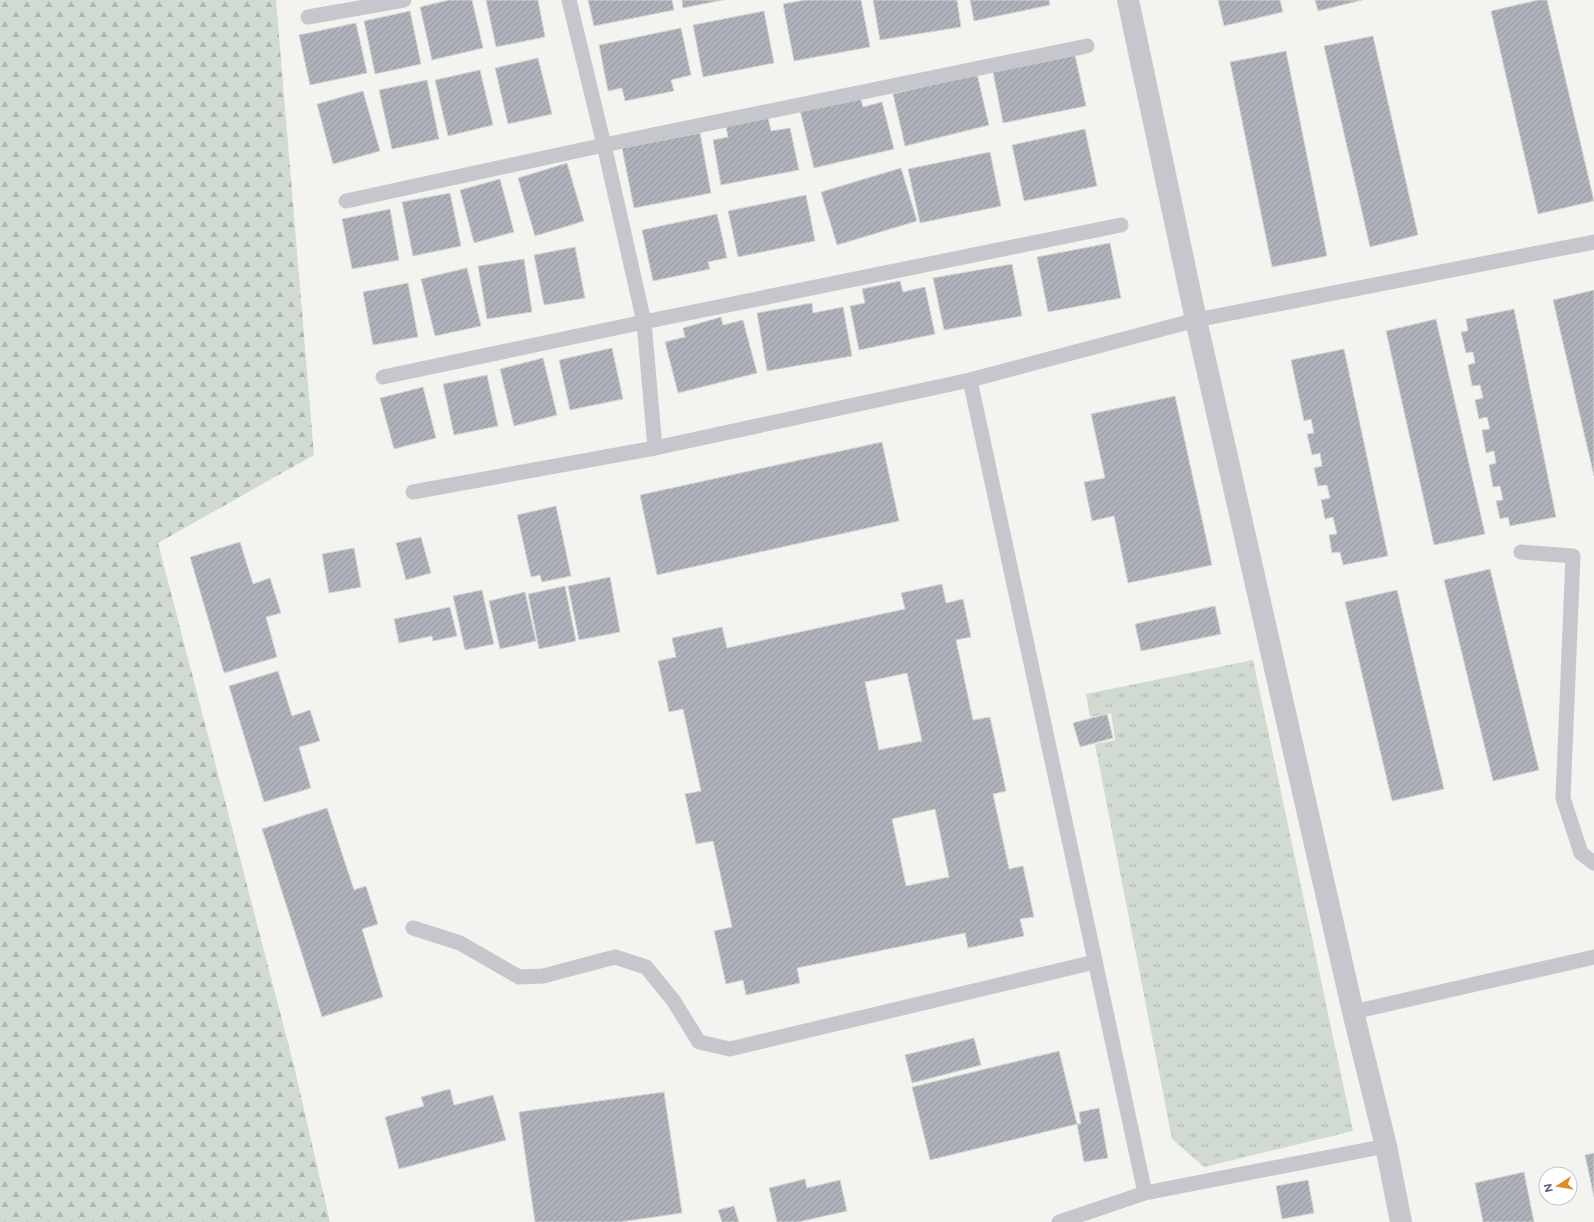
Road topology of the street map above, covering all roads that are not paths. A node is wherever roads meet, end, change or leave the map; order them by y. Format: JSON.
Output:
{"nodes":[{"id":1,"x":404,"y":0,"type":"edge"},
{"id":2,"x":569,"y":0,"type":"edge"},
{"id":3,"x":1128,"y":0,"type":"edge"},
{"id":4,"x":308,"y":17,"type":"dead end"},
{"id":5,"x":1086,"y":46,"type":"dead end"},
{"id":6,"x":604,"y":145,"type":"junction"},
{"id":7,"x":346,"y":201,"type":"dead end"},
{"id":8,"x":1121,"y":225,"type":"dead end"},
{"id":9,"x":1594,"y":242,"type":"edge"},
{"id":10,"x":1196,"y":320,"type":"junction"},
{"id":11,"x":644,"y":322,"type":"junction"},
{"id":12,"x":383,"y":377,"type":"dead end"},
{"id":13,"x":970,"y":380,"type":"junction"},
{"id":14,"x":655,"y":448,"type":"junction"},
{"id":15,"x":413,"y":492,"type":"dead end"},
{"id":16,"x":1521,"y":552,"type":"dead end"},
{"id":17,"x":1594,"y":863,"type":"edge"},
{"id":18,"x":413,"y":928,"type":"dead end"},
{"id":19,"x":1594,"y":956,"type":"edge"},
{"id":20,"x":1095,"y":962,"type":"junction"},
{"id":21,"x":1353,"y":1012,"type":"junction"},
{"id":22,"x":1386,"y":1146,"type":"junction"},
{"id":23,"x":1145,"y":1193,"type":"junction"},
{"id":24,"x":1059,"y":1222,"type":"edge"},
{"id":25,"x":1401,"y":1222,"type":"edge"}],
"edges":[{"from":1,"to":4,"type":"lane"},
{"from":2,"to":6,"type":"lane"},
{"from":3,"to":10,"type":"street"},
{"from":5,"to":6,"type":"lane"},
{"from":6,"to":7,"type":"lane"},
{"from":6,"to":11,"type":"lane"},
{"from":8,"to":11,"type":"lane"},
{"from":9,"to":10,"type":"lane"},
{"from":10,"to":13,"type":"lane"},
{"from":10,"to":21,"type":"street"},
{"from":11,"to":12,"type":"lane"},
{"from":11,"to":14,"type":"lane"},
{"from":13,"to":14,"type":"lane"},
{"from":13,"to":20,"type":"lane"},
{"from":14,"to":15,"type":"lane"},
{"from":16,"to":17,"type":"lane"},
{"from":18,"to":20,"type":"lane"},
{"from":19,"to":21,"type":"lane"},
{"from":20,"to":23,"type":"lane"},
{"from":21,"to":22,"type":"street"},
{"from":22,"to":23,"type":"lane"},
{"from":22,"to":25,"type":"street"},
{"from":23,"to":24,"type":"lane"}]}
